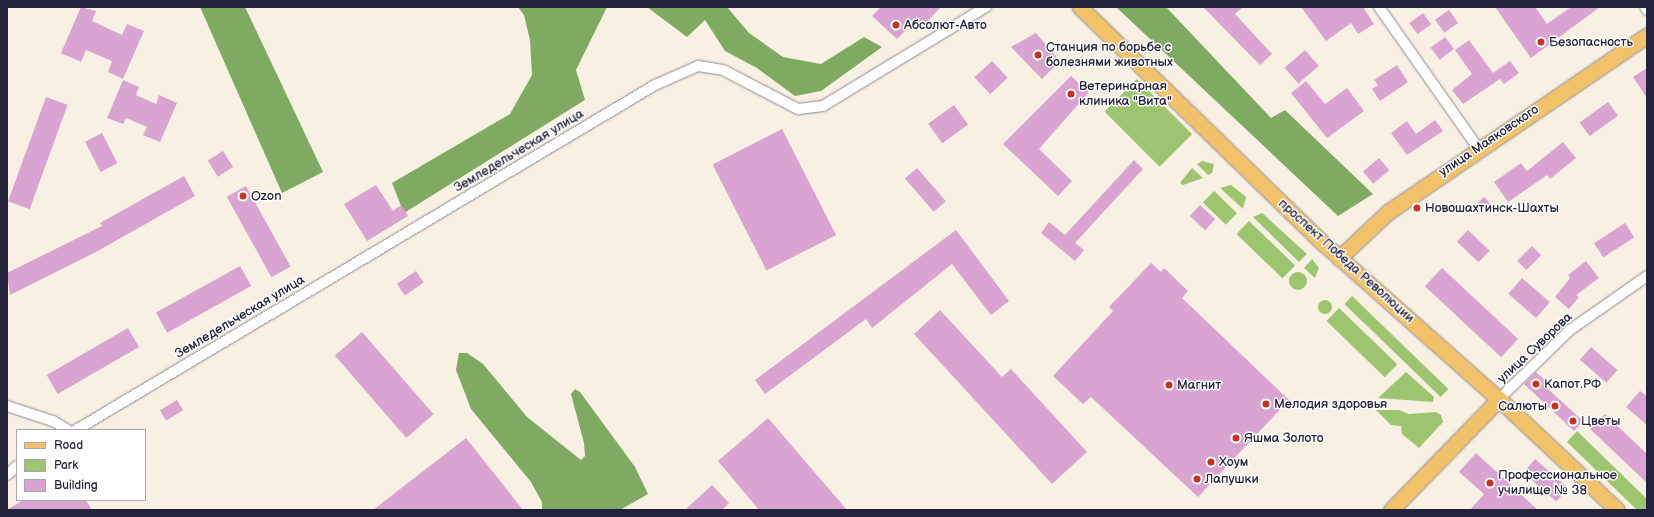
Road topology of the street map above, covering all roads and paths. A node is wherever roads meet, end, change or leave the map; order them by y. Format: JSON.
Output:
{"nodes":[{"id":1,"x":986,"y":7,"type":"edge"},
{"id":2,"x":1080,"y":7,"type":"edge"},
{"id":3,"x":1380,"y":7,"type":"edge"},
{"id":4,"x":1645,"y":7,"type":"edge"},
{"id":5,"x":1647,"y":10,"type":"edge"},
{"id":6,"x":1647,"y":35,"type":"edge"},
{"id":7,"x":1478,"y":148,"type":"junction"},
{"id":8,"x":1339,"y":258,"type":"junction"},
{"id":9,"x":1647,"y":276,"type":"edge"},
{"id":10,"x":1500,"y":398,"type":"junction"},
{"id":11,"x":7,"y":406,"type":"edge"},
{"id":12,"x":66,"y":429,"type":"edge"},
{"id":13,"x":78,"y":429,"type":"edge"},
{"id":14,"x":16,"y":467,"type":"edge"},
{"id":15,"x":7,"y":475,"type":"edge"},
{"id":16,"x":1391,"y":510,"type":"edge"},
{"id":17,"x":1617,"y":510,"type":"edge"}],
"edges":[{"from":1,"to":13,"type":"street","name":"Земледельческая улица"},
{"from":2,"to":8,"type":"main road","name":"проспект Победа Революции"},
{"from":3,"to":7,"type":"street"},
{"from":4,"to":5,"type":"street"},
{"from":6,"to":7,"type":"main road","name":"улица Маяковского"},
{"from":7,"to":8,"type":"main road","name":"улица Маяковского"},
{"from":8,"to":10,"type":"main road","name":"проспект Победа Революции"},
{"from":9,"to":10,"type":"street","name":"улица Суворова"},
{"from":10,"to":16,"type":"main road"},
{"from":10,"to":17,"type":"main road","name":"проспект Победа Революции"},
{"from":11,"to":12,"type":"street"},
{"from":14,"to":15,"type":"street"}]}
